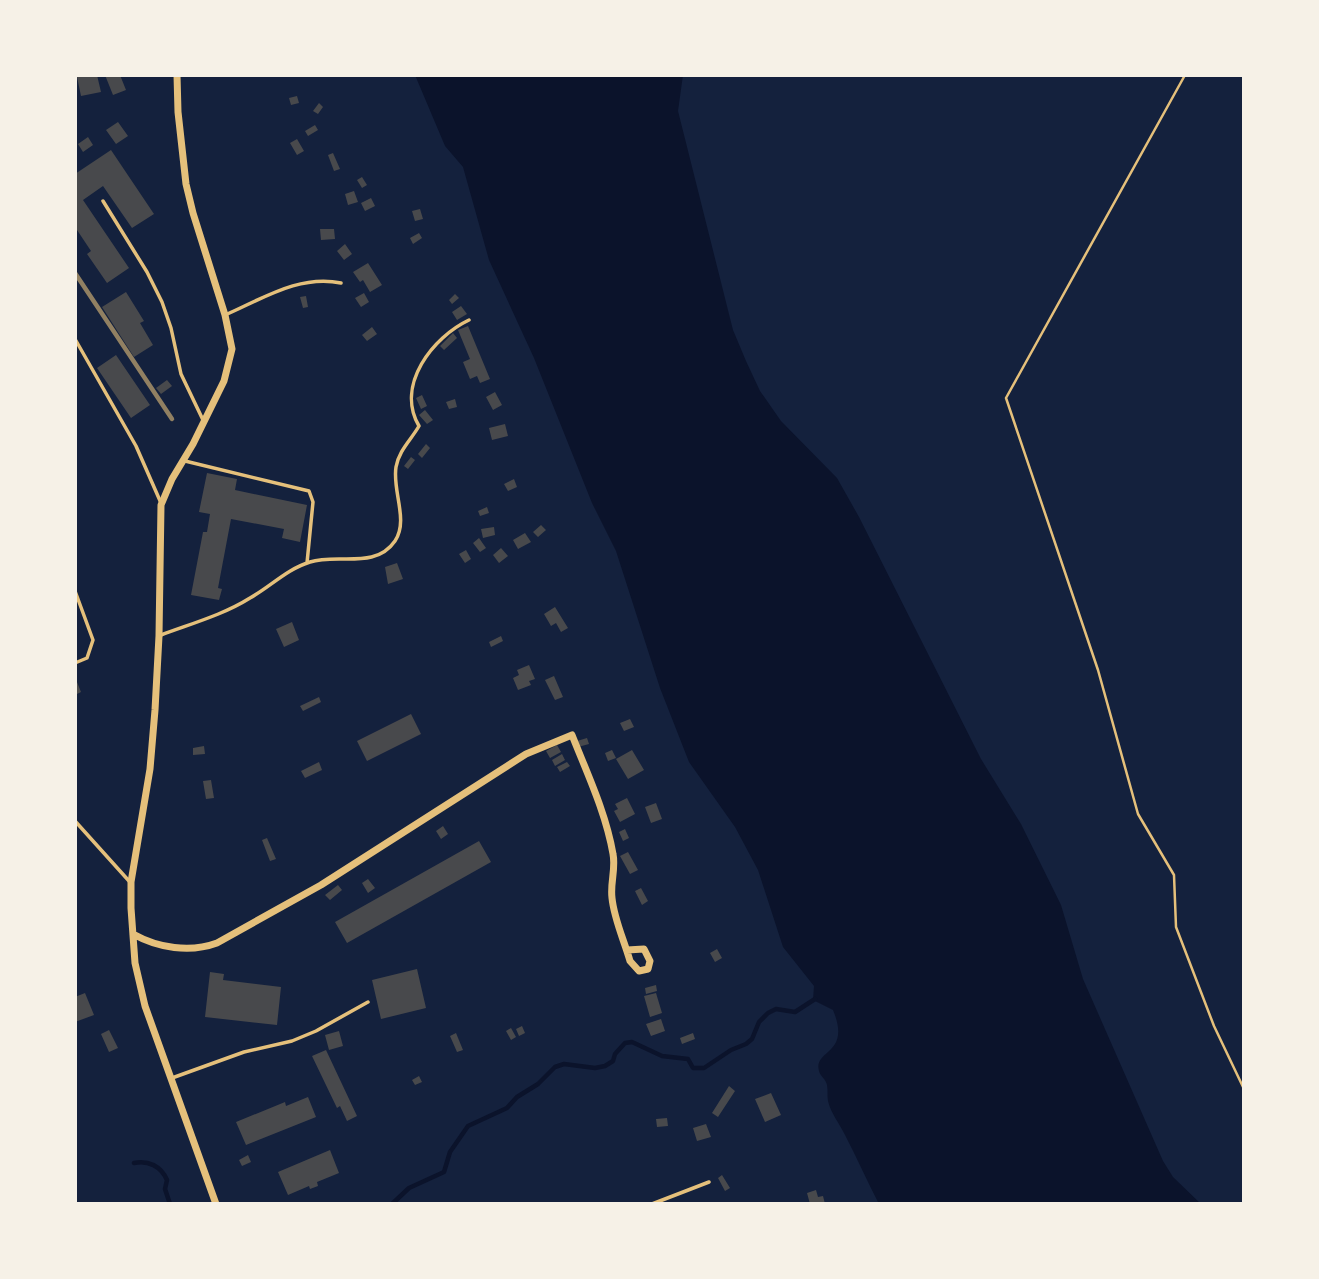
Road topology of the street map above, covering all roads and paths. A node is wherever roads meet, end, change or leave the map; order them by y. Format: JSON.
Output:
{"nodes":[{"id":1,"x":177,"y":75,"type":"edge"},
{"id":2,"x":1185,"y":75,"type":"edge"},
{"id":3,"x":103,"y":201,"type":"dead end"},
{"id":4,"x":341,"y":283,"type":"dead end"},
{"id":5,"x":225,"y":315,"type":"junction"},
{"id":6,"x":469,"y":320,"type":"dead end"},
{"id":7,"x":75,"y":339,"type":"edge"},
{"id":8,"x":204,"y":422,"type":"junction"},
{"id":9,"x":184,"y":460,"type":"junction"},
{"id":10,"x":161,"y":505,"type":"junction"},
{"id":11,"x":307,"y":563,"type":"junction"},
{"id":12,"x":75,"y":591,"type":"edge"},
{"id":13,"x":159,"y":636,"type":"junction"},
{"id":14,"x":75,"y":663,"type":"edge"},
{"id":15,"x":75,"y":821,"type":"edge"},
{"id":16,"x":131,"y":882,"type":"junction"},
{"id":17,"x":133,"y":934,"type":"junction"},
{"id":18,"x":626,"y":950,"type":"dead end"},
{"id":19,"x":368,"y":1002,"type":"dead end"},
{"id":20,"x":170,"y":1079,"type":"junction"},
{"id":21,"x":1244,"y":1089,"type":"edge"},
{"id":22,"x":709,"y":1182,"type":"dead end"},
{"id":23,"x":216,"y":1204,"type":"edge"},
{"id":24,"x":652,"y":1204,"type":"edge"}],
"edges":[{"from":1,"to":5,"type":"street"},
{"from":2,"to":21,"type":"path"},
{"from":3,"to":8,"type":"lane"},
{"from":4,"to":5,"type":"lane"},
{"from":5,"to":8,"type":"street"},
{"from":6,"to":11,"type":"lane"},
{"from":7,"to":10,"type":"lane"},
{"from":8,"to":9,"type":"street"},
{"from":9,"to":10,"type":"street"},
{"from":9,"to":11,"type":"lane"},
{"from":10,"to":13,"type":"street"},
{"from":11,"to":13,"type":"lane"},
{"from":12,"to":14,"type":"lane"},
{"from":13,"to":16,"type":"street"},
{"from":15,"to":16,"type":"lane"},
{"from":16,"to":17,"type":"street"},
{"from":17,"to":18,"type":"street"},
{"from":17,"to":20,"type":"street"},
{"from":19,"to":20,"type":"lane"},
{"from":20,"to":23,"type":"street"},
{"from":22,"to":24,"type":"lane"}]}
